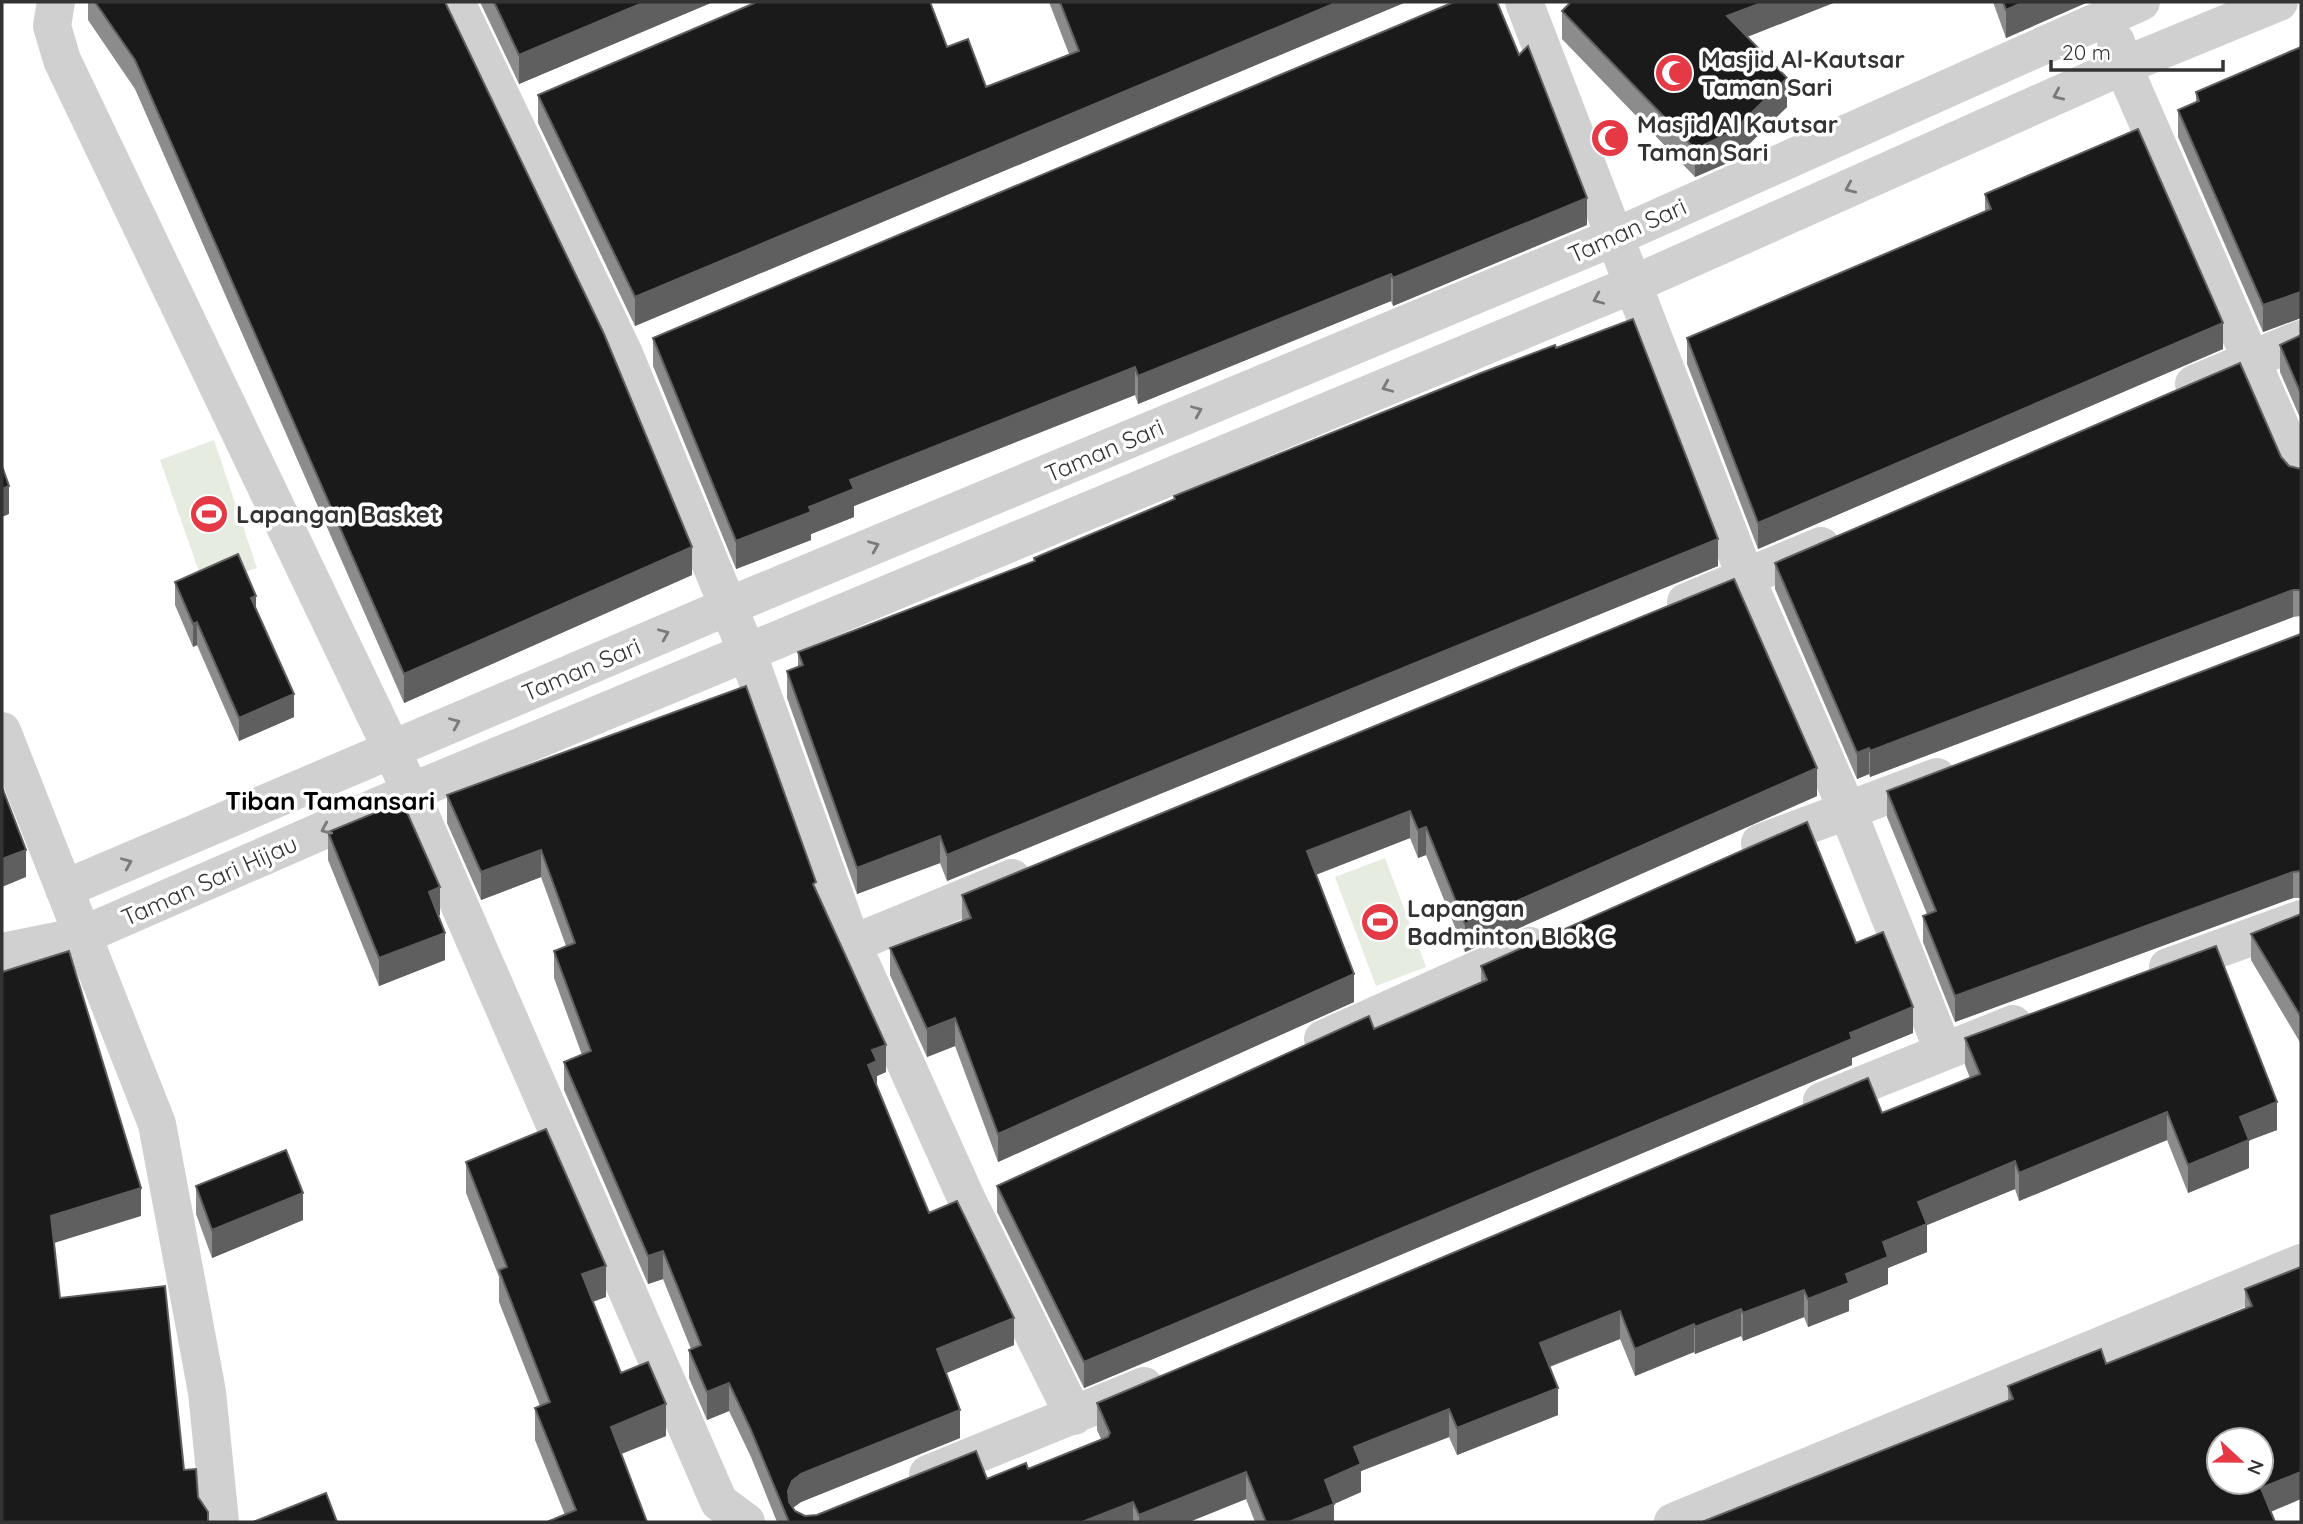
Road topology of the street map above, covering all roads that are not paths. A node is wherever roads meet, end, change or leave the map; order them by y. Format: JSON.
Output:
{"nodes":[{"id":1,"x":56,"y":2,"type":"edge"},
{"id":2,"x":456,"y":2,"type":"edge"},
{"id":3,"x":1524,"y":2,"type":"edge"},
{"id":4,"x":2279,"y":2,"type":"edge"},
{"id":5,"x":2117,"y":6,"type":"edge"},
{"id":6,"x":2123,"y":66,"type":"junction"},
{"id":7,"x":546,"y":96,"type":"edge"},
{"id":8,"x":509,"y":112,"type":"junction"},
{"id":9,"x":1617,"y":236,"type":"junction"},
{"id":10,"x":1634,"y":284,"type":"junction"},
{"id":11,"x":2301,"y":339,"type":"edge"},
{"id":12,"x":2251,"y":360,"type":"junction"},
{"id":13,"x":2162,"y":398,"type":"edge"},
{"id":14,"x":2301,"y":474,"type":"edge"},
{"id":15,"x":1847,"y":534,"type":"edge"},
{"id":16,"x":1746,"y":578,"type":"junction"},
{"id":17,"x":729,"y":606,"type":"junction"},
{"id":18,"x":1658,"y":614,"type":"edge"},
{"id":19,"x":747,"y":653,"type":"junction"},
{"id":20,"x":2,"y":731,"type":"edge"},
{"id":21,"x":392,"y":750,"type":"junction"},
{"id":22,"x":1964,"y":767,"type":"edge"},
{"id":23,"x":411,"y":792,"type":"junction"},
{"id":24,"x":1848,"y":811,"type":"junction"},
{"id":25,"x":1725,"y":858,"type":"edge"},
{"id":26,"x":1046,"y":863,"type":"edge"},
{"id":27,"x":64,"y":890,"type":"junction"},
{"id":28,"x":2301,"y":919,"type":"edge"},
{"id":29,"x":1561,"y":932,"type":"edge"},
{"id":30,"x":81,"y":936,"type":"junction"},
{"id":31,"x":852,"y":944,"type":"junction"},
{"id":32,"x":2,"y":952,"type":"edge"},
{"id":33,"x":2135,"y":979,"type":"edge"},
{"id":34,"x":2046,"y":1012,"type":"edge"},
{"id":35,"x":1944,"y":1050,"type":"junction"},
{"id":36,"x":1296,"y":1052,"type":"edge"},
{"id":37,"x":1790,"y":1114,"type":"edge"},
{"id":38,"x":1005,"y":1183,"type":"edge"},
{"id":39,"x":967,"y":1200,"type":"junction"},
{"id":40,"x":2301,"y":1263,"type":"edge"},
{"id":41,"x":1176,"y":1373,"type":"edge"},
{"id":42,"x":1074,"y":1416,"type":"junction"},
{"id":43,"x":897,"y":1487,"type":"edge"},
{"id":44,"x":220,"y":1522,"type":"edge"},
{"id":45,"x":746,"y":1522,"type":"edge"},
{"id":46,"x":1673,"y":1522,"type":"edge"}],
"edges":[{"from":1,"to":21,"type":"street"},
{"from":2,"to":8,"type":"street"},
{"from":3,"to":9,"type":"street"},
{"from":4,"to":6,"type":"street","name":"Taman Sari"},
{"from":5,"to":6,"type":"street"},
{"from":5,"to":9,"type":"street","name":"Taman Sari"},
{"from":6,"to":10,"type":"street","name":"Taman Sari","one_way":true},
{"from":6,"to":12,"type":"street"},
{"from":7,"to":8,"type":"street"},
{"from":8,"to":17,"type":"street"},
{"from":9,"to":10,"type":"street"},
{"from":17,"to":9,"type":"street","name":"Taman Sari","one_way":true},
{"from":10,"to":16,"type":"street"},
{"from":10,"to":19,"type":"street","name":"Taman Sari","one_way":true},
{"from":11,"to":12,"type":"street"},
{"from":12,"to":13,"type":"street"},
{"from":12,"to":14,"type":"street"},
{"from":15,"to":16,"type":"street"},
{"from":16,"to":18,"type":"street"},
{"from":16,"to":24,"type":"street"},
{"from":17,"to":19,"type":"street"},
{"from":21,"to":17,"type":"street","name":"Taman Sari","one_way":true},
{"from":19,"to":23,"type":"street","name":"Taman Sari"},
{"from":19,"to":31,"type":"street"},
{"from":20,"to":27,"type":"street"},
{"from":21,"to":23,"type":"street"},
{"from":27,"to":21,"type":"street","name":"Taman Sari","one_way":true},
{"from":22,"to":24,"type":"street"},
{"from":23,"to":30,"type":"street","name":"Taman Sari Hijau","one_way":true},
{"from":23,"to":45,"type":"street"},
{"from":24,"to":25,"type":"street"},
{"from":24,"to":35,"type":"street"},
{"from":26,"to":31,"type":"street"},
{"from":27,"to":30,"type":"street"},
{"from":28,"to":33,"type":"street"},
{"from":29,"to":36,"type":"street"},
{"from":30,"to":32,"type":"street","name":"Taman Sari Hijau"},
{"from":30,"to":44,"type":"street"},
{"from":31,"to":39,"type":"street"},
{"from":34,"to":35,"type":"street"},
{"from":35,"to":37,"type":"street"},
{"from":38,"to":39,"type":"street"},
{"from":39,"to":42,"type":"street"},
{"from":40,"to":46,"type":"street"},
{"from":41,"to":42,"type":"street"},
{"from":42,"to":43,"type":"street"}]}
